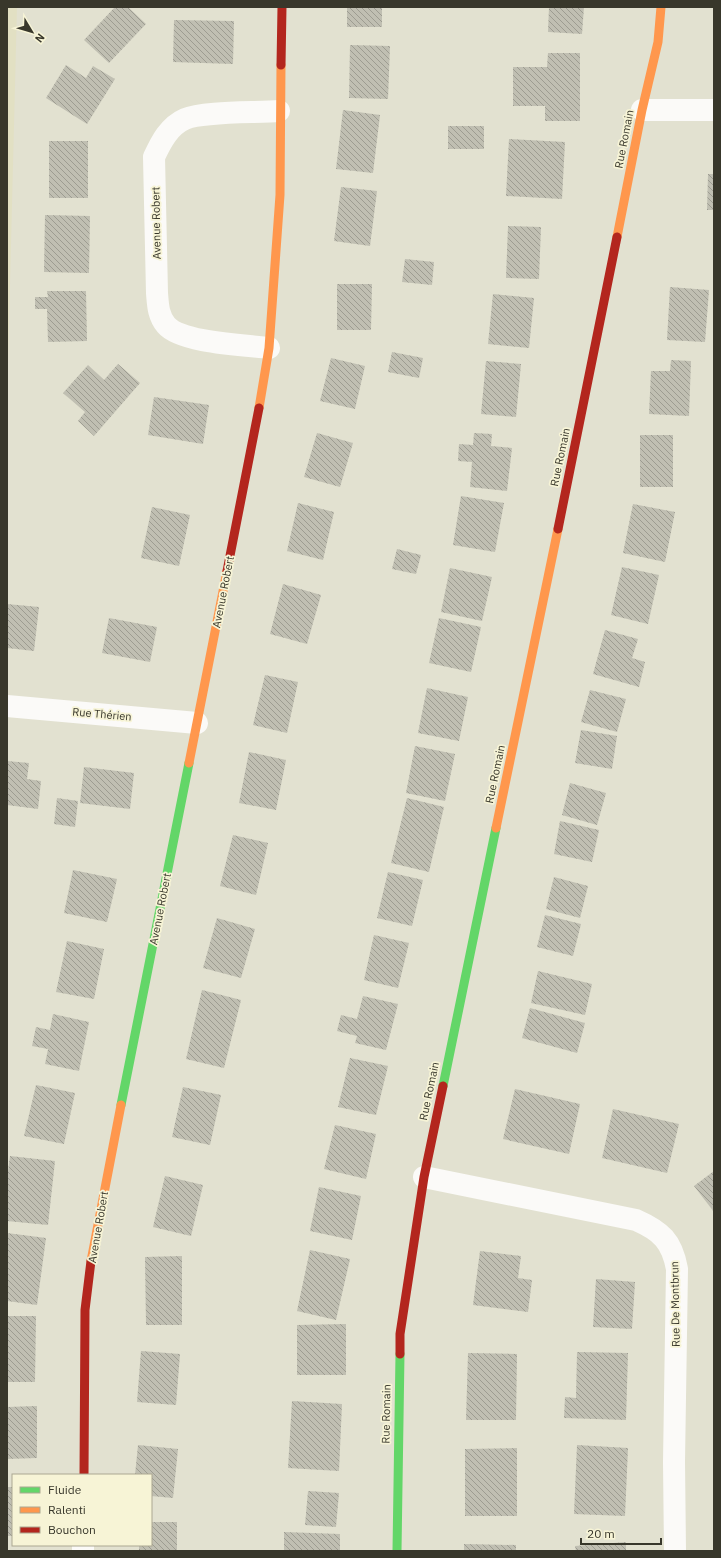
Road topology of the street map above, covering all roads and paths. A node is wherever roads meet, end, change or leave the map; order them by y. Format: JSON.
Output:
{"nodes":[{"id":1,"x":282,"y":7,"type":"edge"},
{"id":2,"x":661,"y":7,"type":"edge"},
{"id":3,"x":642,"y":110,"type":"junction"},
{"id":4,"x":714,"y":110,"type":"edge"},
{"id":5,"x":280,"y":111,"type":"junction"},
{"id":6,"x":269,"y":348,"type":"junction"},
{"id":7,"x":7,"y":706,"type":"edge"},
{"id":8,"x":197,"y":723,"type":"junction"},
{"id":9,"x":424,"y":1177,"type":"junction"},
{"id":10,"x":84,"y":1474,"type":"edge"},
{"id":11,"x":397,"y":1551,"type":"edge"},
{"id":12,"x":674,"y":1551,"type":"edge"}],
"edges":[{"from":1,"to":5,"type":"street","name":"Avenue Robert"},
{"from":2,"to":3,"type":"street","name":"Rue Romain"},
{"from":3,"to":4,"type":"street"},
{"from":3,"to":9,"type":"street","name":"Rue Romain"},
{"from":5,"to":6,"type":"street","name":"Avenue Robert"},
{"from":5,"to":6,"type":"street","name":"Avenue Robert"},
{"from":6,"to":8,"type":"street","name":"Avenue Robert"},
{"from":7,"to":8,"type":"street","name":"Rue Thérien"},
{"from":8,"to":10,"type":"street","name":"Avenue Robert"},
{"from":9,"to":11,"type":"street","name":"Rue Romain"},
{"from":9,"to":12,"type":"street","name":"Rue De Montbrun"}]}
